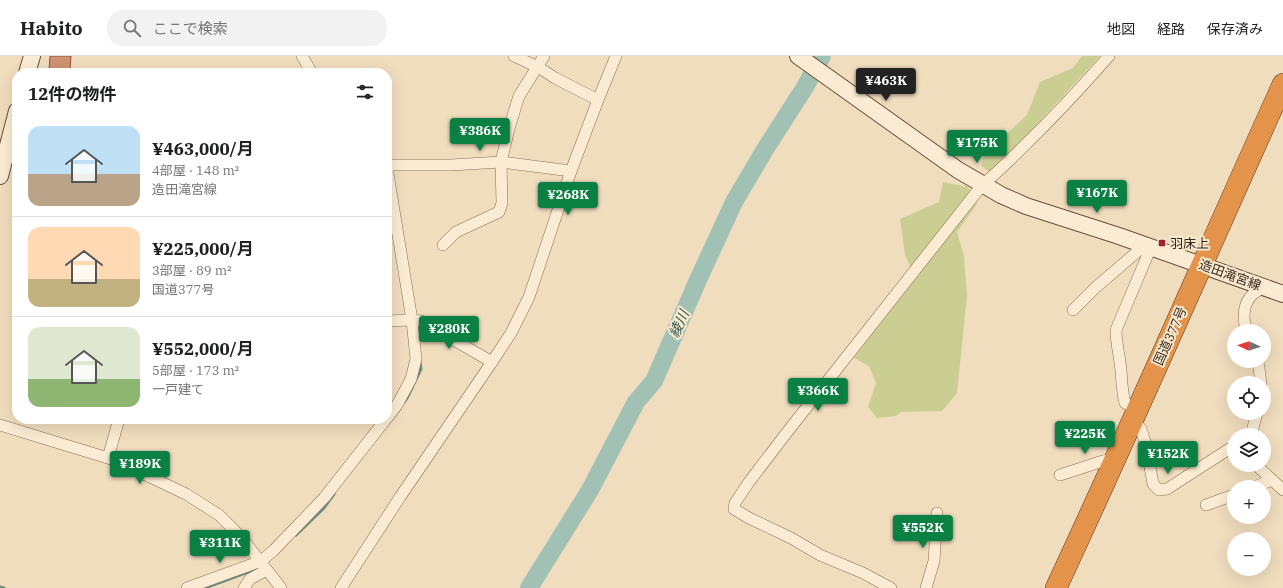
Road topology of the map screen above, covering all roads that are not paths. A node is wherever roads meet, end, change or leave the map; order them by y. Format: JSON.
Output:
{"nodes":[{"id":1,"x":32,"y":56,"type":"edge"},
{"id":2,"x":302,"y":56,"type":"edge"},
{"id":3,"x":514,"y":56,"type":"edge"},
{"id":4,"x":544,"y":56,"type":"edge"},
{"id":5,"x":616,"y":56,"type":"edge"},
{"id":6,"x":798,"y":56,"type":"edge"},
{"id":7,"x":1109,"y":56,"type":"edge"},
{"id":8,"x":538,"y":67,"type":"junction"},
{"id":9,"x":28,"y":68,"type":"edge"},
{"id":10,"x":309,"y":68,"type":"edge"},
{"id":11,"x":1283,"y":84,"type":"edge"},
{"id":12,"x":598,"y":100,"type":"junction"},
{"id":13,"x":12,"y":130,"type":"edge"},
{"id":14,"x":501,"y":162,"type":"junction"},
{"id":15,"x":392,"y":167,"type":"edge"},
{"id":16,"x":571,"y":171,"type":"junction"},
{"id":17,"x":0,"y":176,"type":"edge"},
{"id":18,"x":983,"y":184,"type":"junction"},
{"id":19,"x":392,"y":198,"type":"edge"},
{"id":20,"x":443,"y":246,"type":"dead end"},
{"id":21,"x":1148,"y":246,"type":"junction"},
{"id":22,"x":1202,"y":265,"type":"junction"},
{"id":23,"x":1264,"y":287,"type":"junction"},
{"id":24,"x":1283,"y":294,"type":"edge"},
{"id":25,"x":1073,"y":310,"type":"dead end"},
{"id":26,"x":412,"y":320,"type":"junction"},
{"id":27,"x":392,"y":321,"type":"edge"},
{"id":28,"x":1244,"y":324,"type":"edge"},
{"id":29,"x":492,"y":362,"type":"junction"},
{"id":30,"x":392,"y":412,"type":"edge"},
{"id":31,"x":1136,"y":415,"type":"junction"},
{"id":32,"x":0,"y":424,"type":"edge"},
{"id":33,"x":118,"y":424,"type":"edge"},
{"id":34,"x":383,"y":424,"type":"edge"},
{"id":35,"x":1227,"y":450,"type":"edge"},
{"id":36,"x":108,"y":458,"type":"junction"},
{"id":37,"x":1117,"y":458,"type":"junction"},
{"id":38,"x":1263,"y":472,"type":"edge"},
{"id":39,"x":1060,"y":476,"type":"dead end"},
{"id":40,"x":1272,"y":480,"type":"joint"},
{"id":41,"x":1283,"y":490,"type":"edge"},
{"id":42,"x":1227,"y":498,"type":"edge"},
{"id":43,"x":1206,"y":505,"type":"dead end"},
{"id":44,"x":937,"y":513,"type":"dead end"},
{"id":45,"x":264,"y":565,"type":"junction"},
{"id":46,"x":187,"y":588,"type":"edge"},
{"id":47,"x":244,"y":588,"type":"edge"},
{"id":48,"x":281,"y":588,"type":"edge"},
{"id":49,"x":341,"y":588,"type":"edge"},
{"id":50,"x":891,"y":588,"type":"edge"},
{"id":51,"x":926,"y":588,"type":"edge"},
{"id":52,"x":1056,"y":588,"type":"edge"}],
"edges":[{"from":1,"to":9,"type":"main road"},
{"from":2,"to":10,"type":"street"},
{"from":3,"to":8,"type":"street"},
{"from":4,"to":8,"type":"street"},
{"from":5,"to":12,"type":"street"},
{"from":6,"to":18,"type":"main road","name":"造田滝宮線"},
{"from":7,"to":18,"type":"street"},
{"from":8,"to":12,"type":"street"},
{"from":8,"to":14,"type":"street"},
{"from":11,"to":22,"type":"highway","name":"国道377号"},
{"from":12,"to":16,"type":"street"},
{"from":13,"to":17,"type":"main road"},
{"from":14,"to":15,"type":"street"},
{"from":14,"to":16,"type":"street"},
{"from":14,"to":20,"type":"street"},
{"from":16,"to":29,"type":"street"},
{"from":18,"to":21,"type":"main road","name":"造田滝宮線"},
{"from":18,"to":50,"type":"street"},
{"from":19,"to":26,"type":"street"},
{"from":21,"to":22,"type":"main road","name":"造田滝宮線"},
{"from":21,"to":25,"type":"street"},
{"from":21,"to":31,"type":"street"},
{"from":22,"to":23,"type":"main road","name":"造田滝宮線"},
{"from":22,"to":31,"type":"highway","name":"国道377号"},
{"from":23,"to":24,"type":"main road","name":"造田滝宮線"},
{"from":23,"to":28,"type":"street"},
{"from":26,"to":27,"type":"street"},
{"from":26,"to":29,"type":"street"},
{"from":26,"to":30,"type":"street"},
{"from":29,"to":49,"type":"street"},
{"from":31,"to":35,"type":"street"},
{"from":31,"to":37,"type":"highway","name":"国道377号"},
{"from":32,"to":36,"type":"street"},
{"from":33,"to":36,"type":"street"},
{"from":34,"to":45,"type":"street"},
{"from":36,"to":45,"type":"street"},
{"from":37,"to":39,"type":"street"},
{"from":37,"to":52,"type":"highway","name":"国道377号"},
{"from":38,"to":40,"type":"street"},
{"from":40,"to":41,"type":"street"},
{"from":42,"to":43,"type":"street"},
{"from":44,"to":51,"type":"street"},
{"from":45,"to":46,"type":"street"},
{"from":45,"to":47,"type":"street"},
{"from":45,"to":48,"type":"street"}]}
